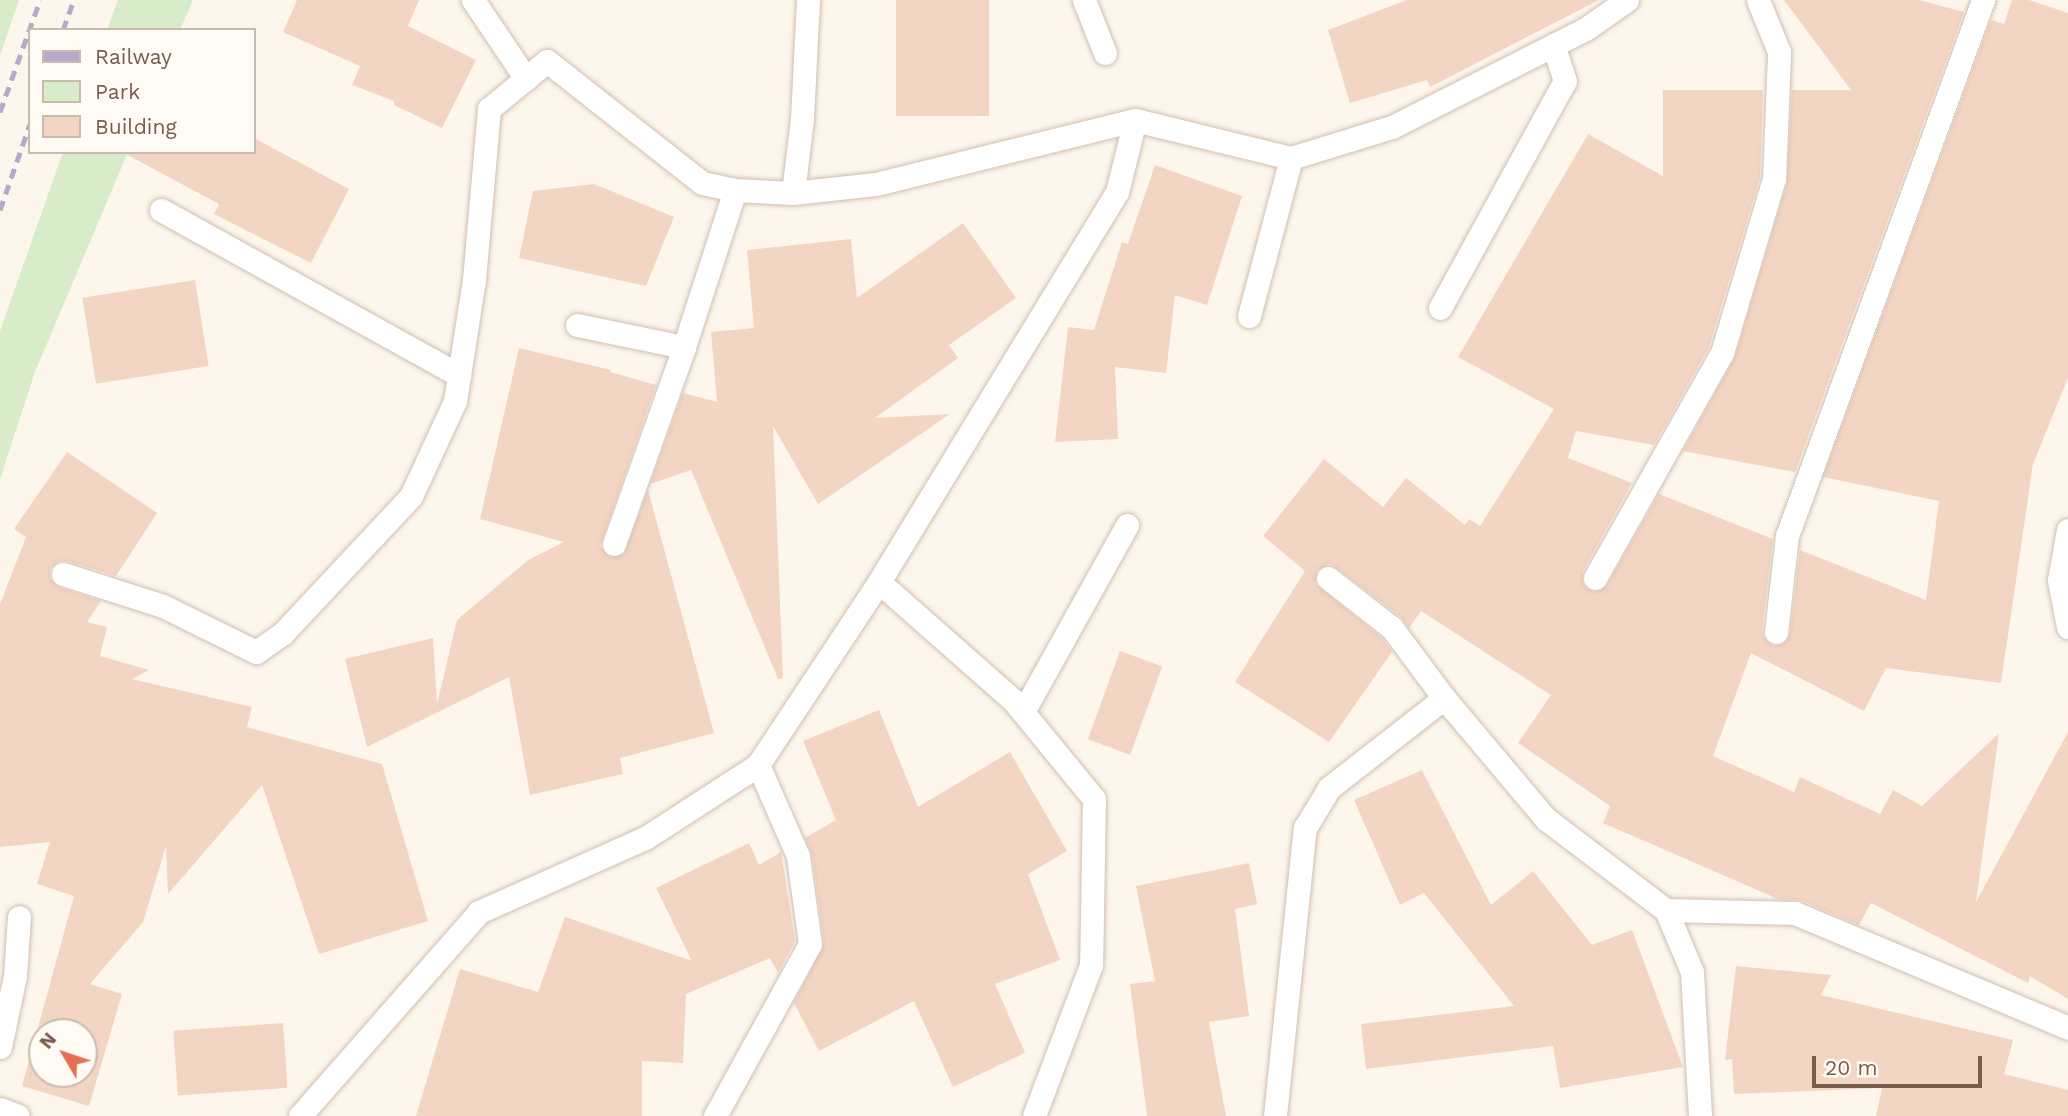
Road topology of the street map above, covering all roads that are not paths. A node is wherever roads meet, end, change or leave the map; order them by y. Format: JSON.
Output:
{"nodes":[{"id":1,"x":472,"y":0,"type":"edge"},
{"id":2,"x":808,"y":0,"type":"edge"},
{"id":3,"x":1084,"y":0,"type":"edge"},
{"id":4,"x":1627,"y":0,"type":"edge"},
{"id":5,"x":1758,"y":0,"type":"edge"},
{"id":6,"x":1983,"y":0,"type":"edge"},
{"id":7,"x":1553,"y":45,"type":"junction"},
{"id":8,"x":1105,"y":53,"type":"dead end"},
{"id":9,"x":526,"y":79,"type":"junction"},
{"id":10,"x":1135,"y":120,"type":"junction"},
{"id":11,"x":1291,"y":158,"type":"junction"},
{"id":12,"x":735,"y":190,"type":"junction"},
{"id":13,"x":793,"y":193,"type":"junction"},
{"id":14,"x":161,"y":210,"type":"dead end"},
{"id":15,"x":1440,"y":308,"type":"dead end"},
{"id":16,"x":1249,"y":316,"type":"dead end"},
{"id":17,"x":577,"y":325,"type":"dead end"},
{"id":18,"x":684,"y":348,"type":"junction"},
{"id":19,"x":459,"y":375,"type":"junction"},
{"id":20,"x":1127,"y":525,"type":"dead end"},
{"id":21,"x":2068,"y":530,"type":"edge"},
{"id":22,"x":614,"y":544,"type":"dead end"},
{"id":23,"x":63,"y":574,"type":"dead end"},
{"id":24,"x":1328,"y":578,"type":"dead end"},
{"id":25,"x":1595,"y":578,"type":"dead end"},
{"id":26,"x":879,"y":582,"type":"junction"},
{"id":27,"x":2068,"y":627,"type":"edge"},
{"id":28,"x":1776,"y":632,"type":"dead end"},
{"id":29,"x":1444,"y":698,"type":"junction"},
{"id":30,"x":1023,"y":712,"type":"junction"},
{"id":31,"x":758,"y":765,"type":"junction"},
{"id":32,"x":1666,"y":910,"type":"junction"},
{"id":33,"x":19,"y":917,"type":"dead end"},
{"id":34,"x":2068,"y":1028,"type":"edge"},
{"id":35,"x":0,"y":1047,"type":"edge"},
{"id":36,"x":0,"y":1109,"type":"edge"},
{"id":37,"x":18,"y":1116,"type":"edge"},
{"id":38,"x":300,"y":1116,"type":"edge"},
{"id":39,"x":715,"y":1116,"type":"edge"},
{"id":40,"x":1034,"y":1116,"type":"edge"},
{"id":41,"x":1275,"y":1116,"type":"edge"},
{"id":42,"x":1700,"y":1116,"type":"edge"}],
"edges":[{"from":1,"to":9,"type":"lane"},
{"from":2,"to":13,"type":"lane"},
{"from":3,"to":8,"type":"lane"},
{"from":4,"to":7,"type":"lane"},
{"from":5,"to":25,"type":"lane"},
{"from":6,"to":28,"type":"lane"},
{"from":7,"to":11,"type":"lane"},
{"from":7,"to":15,"type":"lane"},
{"from":9,"to":12,"type":"lane"},
{"from":9,"to":19,"type":"lane"},
{"from":10,"to":11,"type":"lane"},
{"from":10,"to":13,"type":"lane"},
{"from":10,"to":26,"type":"lane"},
{"from":11,"to":16,"type":"lane"},
{"from":12,"to":13,"type":"lane"},
{"from":12,"to":18,"type":"lane"},
{"from":14,"to":19,"type":"lane"},
{"from":17,"to":18,"type":"lane"},
{"from":18,"to":22,"type":"lane"},
{"from":19,"to":23,"type":"lane"},
{"from":20,"to":30,"type":"lane"},
{"from":21,"to":27,"type":"lane"},
{"from":24,"to":29,"type":"lane"},
{"from":26,"to":30,"type":"lane"},
{"from":26,"to":31,"type":"lane"},
{"from":29,"to":32,"type":"lane"},
{"from":29,"to":41,"type":"lane"},
{"from":30,"to":40,"type":"lane"},
{"from":31,"to":38,"type":"lane"},
{"from":31,"to":39,"type":"lane"},
{"from":32,"to":34,"type":"lane"},
{"from":32,"to":42,"type":"lane"},
{"from":33,"to":35,"type":"lane"},
{"from":36,"to":37,"type":"lane"}]}
